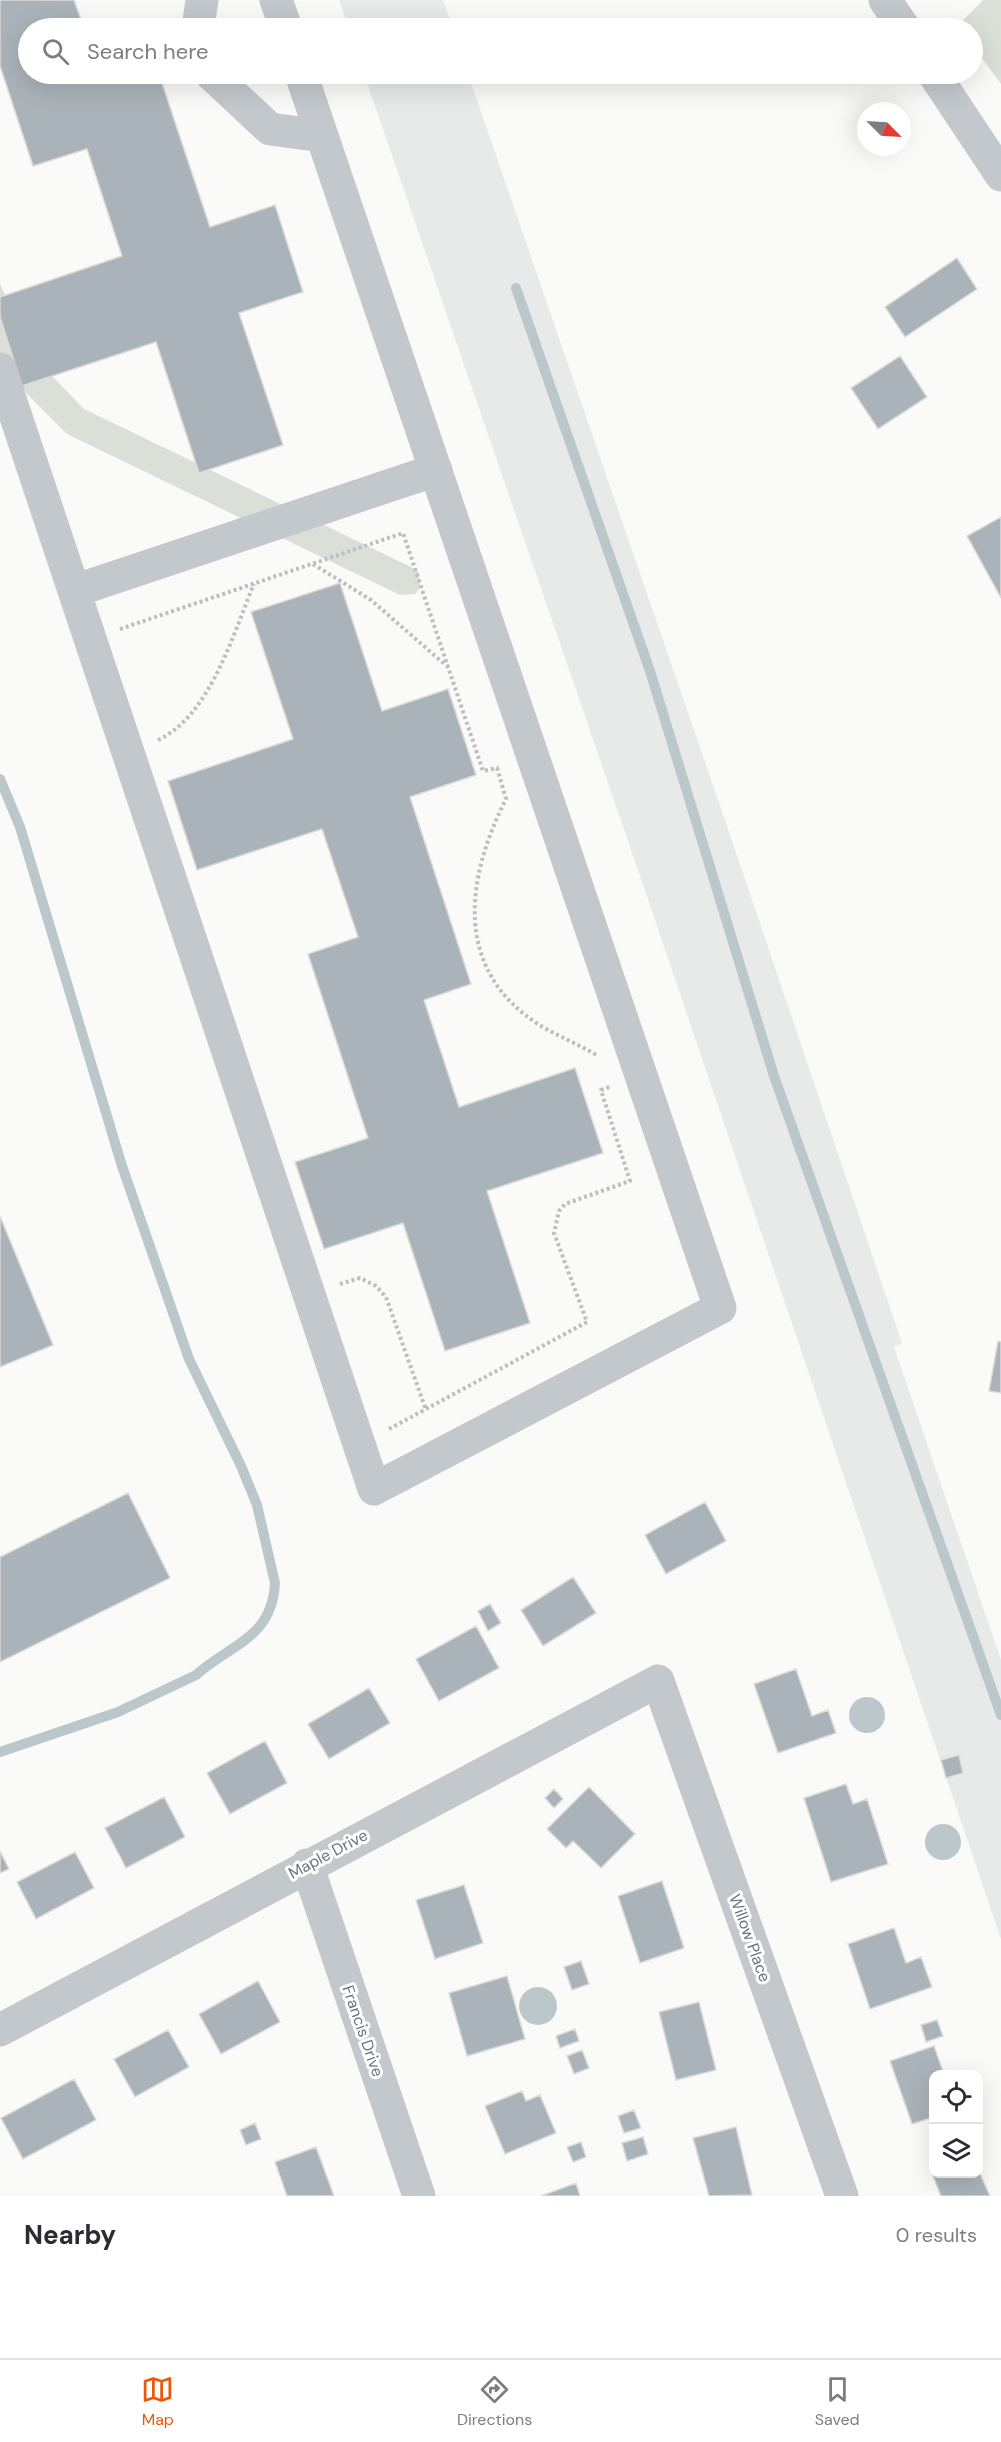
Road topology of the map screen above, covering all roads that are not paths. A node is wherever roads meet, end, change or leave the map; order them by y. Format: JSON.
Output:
{"nodes":[{"id":1,"x":202,"y":0,"type":"edge"},
{"id":2,"x":276,"y":0,"type":"edge"},
{"id":3,"x":885,"y":0,"type":"edge"},
{"id":4,"x":199,"y":18,"type":"edge"},
{"id":5,"x":282,"y":18,"type":"edge"},
{"id":6,"x":897,"y":18,"type":"edge"},
{"id":7,"x":222,"y":84,"type":"edge"},
{"id":8,"x":304,"y":84,"type":"edge"},
{"id":9,"x":941,"y":84,"type":"edge"},
{"id":10,"x":322,"y":136,"type":"junction"},
{"id":11,"x":1001,"y":175,"type":"edge"},
{"id":12,"x":0,"y":369,"type":"edge"},
{"id":13,"x":436,"y":470,"type":"junction"},
{"id":14,"x":74,"y":591,"type":"junction"},
{"id":15,"x":658,"y":1681,"type":"joint"},
{"id":16,"x":307,"y":1866,"type":"junction"},
{"id":17,"x":0,"y":2030,"type":"edge"},
{"id":18,"x":419,"y":2196,"type":"edge"},
{"id":19,"x":842,"y":2196,"type":"edge"}],
"edges":[{"from":1,"to":4,"type":"street"},
{"from":2,"to":5,"type":"street"},
{"from":3,"to":6,"type":"street"},
{"from":7,"to":10,"type":"street"},
{"from":8,"to":10,"type":"street"},
{"from":9,"to":11,"type":"street"},
{"from":10,"to":13,"type":"street"},
{"from":12,"to":14,"type":"street"},
{"from":13,"to":14,"type":"street"},
{"from":13,"to":14,"type":"street"},
{"from":15,"to":16,"type":"street","name":"Maple Drive"},
{"from":15,"to":19,"type":"street","name":"Willow Place"},
{"from":16,"to":17,"type":"street","name":"Maple Drive"},
{"from":16,"to":18,"type":"street","name":"Francis Drive"}]}
